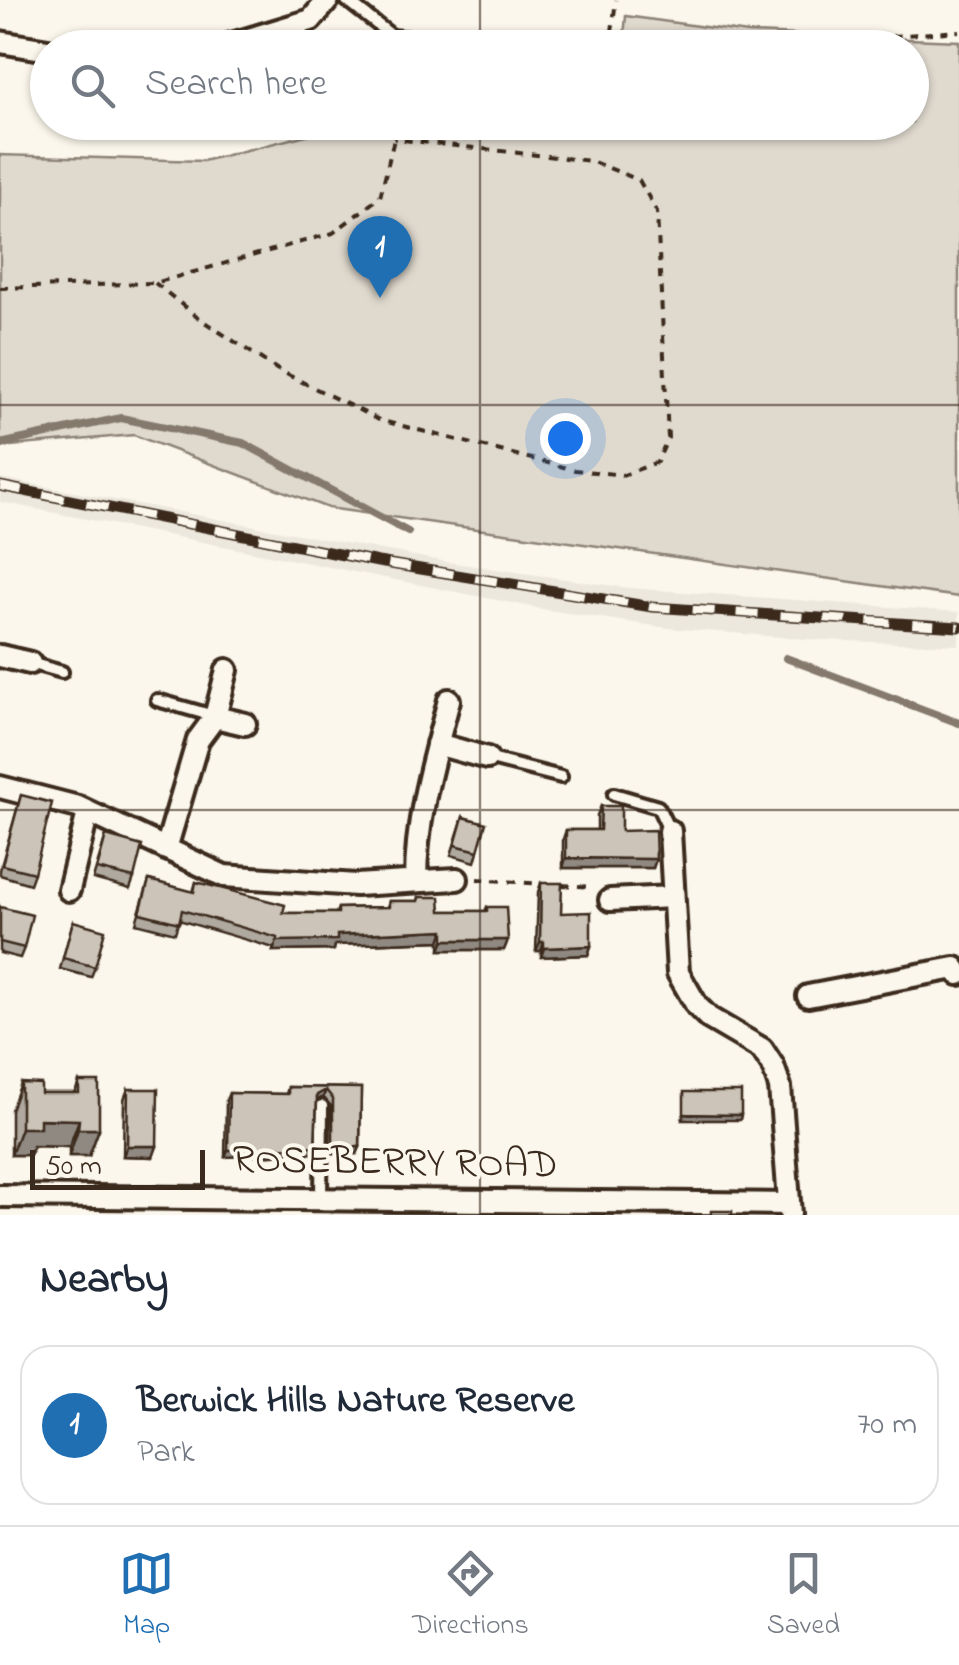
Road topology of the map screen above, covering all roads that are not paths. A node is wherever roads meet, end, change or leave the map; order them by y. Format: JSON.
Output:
{"nodes":[{"id":1,"x":328,"y":0,"type":"edge"},
{"id":2,"x":346,"y":0,"type":"edge"},
{"id":3,"x":278,"y":30,"type":"edge"},
{"id":4,"x":384,"y":30,"type":"edge"},
{"id":5,"x":0,"y":42,"type":"edge"},
{"id":6,"x":30,"y":47,"type":"edge"},
{"id":7,"x":0,"y":656,"type":"edge"},
{"id":8,"x":30,"y":663,"type":"joint"},
{"id":9,"x":227,"y":670,"type":"dead end"},
{"id":10,"x":62,"y":672,"type":"dead end"},
{"id":11,"x":157,"y":700,"type":"dead end"},
{"id":12,"x":450,"y":700,"type":"dead end"},
{"id":13,"x":215,"y":716,"type":"junction"},
{"id":14,"x":245,"y":724,"type":"dead end"},
{"id":15,"x":438,"y":744,"type":"junction"},
{"id":16,"x":487,"y":758,"type":"joint"},
{"id":17,"x":561,"y":778,"type":"dead end"},
{"id":18,"x":0,"y":787,"type":"edge"},
{"id":19,"x":614,"y":794,"type":"dead end"},
{"id":20,"x":88,"y":812,"type":"junction"},
{"id":21,"x":670,"y":831,"type":"joint"},
{"id":22,"x":166,"y":849,"type":"junction"},
{"id":23,"x":457,"y":879,"type":"road end"},
{"id":24,"x":416,"y":881,"type":"junction"},
{"id":25,"x":69,"y":890,"type":"dead end"},
{"id":26,"x":605,"y":893,"type":"road end"},
{"id":27,"x":673,"y":897,"type":"junction"},
{"id":28,"x":957,"y":971,"type":"edge"},
{"id":29,"x":808,"y":996,"type":"dead end"},
{"id":30,"x":322,"y":1106,"type":"dead end"},
{"id":31,"x":0,"y":1196,"type":"edge"},
{"id":32,"x":321,"y":1197,"type":"junction"},
{"id":33,"x":790,"y":1210,"type":"edge"}],
"edges":[{"from":1,"to":3,"type":"street"},
{"from":2,"to":4,"type":"lane"},
{"from":5,"to":6,"type":"street"},
{"from":7,"to":8,"type":"street"},
{"from":8,"to":10,"type":"lane"},
{"from":9,"to":13,"type":"street"},
{"from":11,"to":13,"type":"lane"},
{"from":12,"to":15,"type":"street"},
{"from":13,"to":14,"type":"street"},
{"from":13,"to":22,"type":"street"},
{"from":15,"to":16,"type":"street"},
{"from":15,"to":24,"type":"street"},
{"from":16,"to":17,"type":"lane"},
{"from":18,"to":20,"type":"street"},
{"from":19,"to":21,"type":"lane"},
{"from":20,"to":22,"type":"street"},
{"from":20,"to":25,"type":"street"},
{"from":21,"to":27,"type":"street"},
{"from":22,"to":24,"type":"street"},
{"from":23,"to":24,"type":"street"},
{"from":26,"to":27,"type":"street"},
{"from":27,"to":33,"type":"street"},
{"from":28,"to":29,"type":"street"},
{"from":30,"to":32,"type":"lane"},
{"from":31,"to":32,"type":"street","name":"ROSEBERRY ROAD"},
{"from":32,"to":33,"type":"street","name":"ROSEBERRY ROAD"}]}
